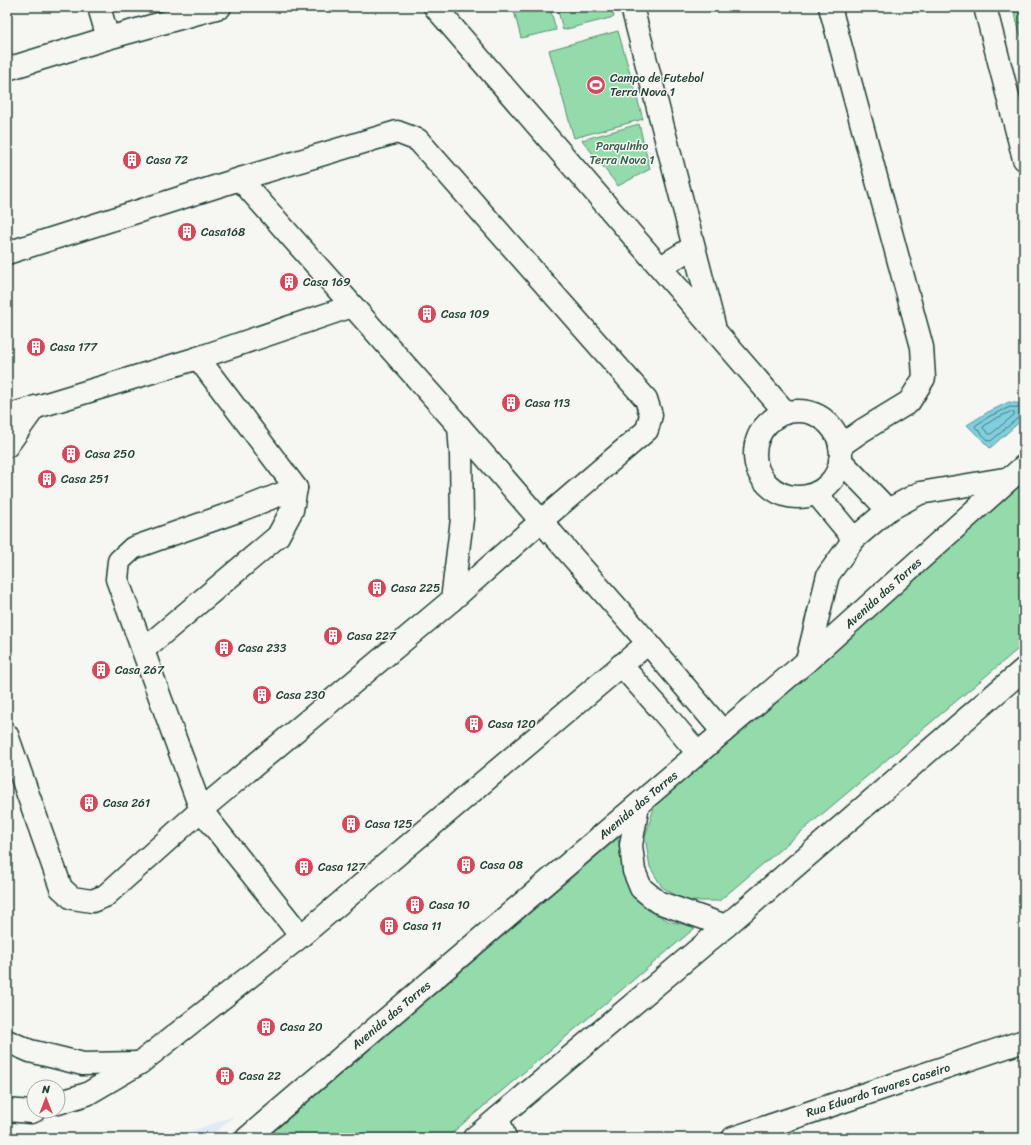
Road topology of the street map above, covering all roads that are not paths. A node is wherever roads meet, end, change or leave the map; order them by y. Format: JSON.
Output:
{"nodes":[{"id":1,"x":99,"y":7,"type":"edge"},
{"id":2,"x":220,"y":7,"type":"edge"},
{"id":3,"x":435,"y":7,"type":"edge"},
{"id":4,"x":632,"y":7,"type":"edge"},
{"id":5,"x":830,"y":7,"type":"edge"},
{"id":6,"x":985,"y":7,"type":"edge"},
{"id":7,"x":108,"y":38,"type":"junction"},
{"id":8,"x":7,"y":69,"type":"edge"},
{"id":9,"x":1024,"y":158,"type":"edge"},
{"id":10,"x":240,"y":179,"type":"junction"},
{"id":11,"x":693,"y":247,"type":"junction"},
{"id":12,"x":7,"y":253,"type":"edge"},
{"id":13,"x":661,"y":268,"type":"junction"},
{"id":14,"x":352,"y":306,"type":"junction"},
{"id":15,"x":715,"y":330,"type":"junction"},
{"id":16,"x":198,"y":358,"type":"junction"},
{"id":17,"x":35,"y":407,"type":"junction"},
{"id":18,"x":786,"y":413,"type":"junction"},
{"id":19,"x":7,"y":416,"type":"edge"},
{"id":20,"x":459,"y":426,"type":"junction"},
{"id":21,"x":7,"y":446,"type":"edge"},
{"id":22,"x":840,"y":453,"type":"junction"},
{"id":23,"x":1017,"y":472,"type":"edge"},
{"id":24,"x":296,"y":488,"type":"junction"},
{"id":25,"x":816,"y":493,"type":"junction"},
{"id":26,"x":888,"y":510,"type":"junction"},
{"id":27,"x":541,"y":521,"type":"junction"},
{"id":28,"x":854,"y":539,"type":"junction"},
{"id":29,"x":452,"y":600,"type":"junction"},
{"id":30,"x":648,"y":643,"type":"junction"},
{"id":31,"x":143,"y":650,"type":"junction"},
{"id":32,"x":807,"y":661,"type":"junction"},
{"id":33,"x":621,"y":665,"type":"junction"},
{"id":34,"x":1024,"y":669,"type":"edge"},
{"id":35,"x":723,"y":732,"type":"junction"},
{"id":36,"x":7,"y":735,"type":"edge"},
{"id":37,"x":698,"y":754,"type":"junction"},
{"id":38,"x":638,"y":805,"type":"junction"},
{"id":39,"x":201,"y":810,"type":"junction"},
{"id":40,"x":726,"y":926,"type":"junction"},
{"id":41,"x":301,"y":936,"type":"junction"},
{"id":42,"x":7,"y":1041,"type":"edge"},
{"id":43,"x":1024,"y":1041,"type":"edge"},
{"id":44,"x":140,"y":1063,"type":"junction"},
{"id":45,"x":66,"y":1101,"type":"edge"},
{"id":46,"x":7,"y":1110,"type":"edge"},
{"id":47,"x":26,"y":1112,"type":"edge"},
{"id":48,"x":501,"y":1128,"type":"edge"},
{"id":49,"x":247,"y":1138,"type":"edge"},
{"id":50,"x":474,"y":1138,"type":"edge"},
{"id":51,"x":733,"y":1138,"type":"edge"}],
"edges":[{"from":1,"to":7,"type":"street"},
{"from":2,"to":7,"type":"street"},
{"from":3,"to":13,"type":"street"},
{"from":4,"to":11,"type":"street"},
{"from":5,"to":22,"type":"street"},
{"from":6,"to":9,"type":"street"},
{"from":7,"to":8,"type":"street"},
{"from":10,"to":12,"type":"street"},
{"from":10,"to":14,"type":"street"},
{"from":10,"to":27,"type":"street"},
{"from":11,"to":13,"type":"street"},
{"from":11,"to":15,"type":"street"},
{"from":13,"to":15,"type":"street"},
{"from":14,"to":16,"type":"street"},
{"from":14,"to":20,"type":"street"},
{"from":15,"to":18,"type":"street"},
{"from":16,"to":17,"type":"street"},
{"from":16,"to":24,"type":"street"},
{"from":17,"to":19,"type":"street"},
{"from":17,"to":21,"type":"street"},
{"from":18,"to":22,"type":"street"},
{"from":18,"to":25,"type":"street"},
{"from":20,"to":27,"type":"street"},
{"from":20,"to":29,"type":"street"},
{"from":22,"to":25,"type":"street"},
{"from":22,"to":26,"type":"street"},
{"from":23,"to":26,"type":"street"},
{"from":23,"to":32,"type":"street","name":"Avenida das Torres"},
{"from":24,"to":31,"type":"street"},
{"from":24,"to":31,"type":"street"},
{"from":25,"to":28,"type":"street"},
{"from":26,"to":28,"type":"street"},
{"from":27,"to":29,"type":"street"},
{"from":27,"to":30,"type":"street"},
{"from":28,"to":32,"type":"street"},
{"from":29,"to":39,"type":"street"},
{"from":30,"to":33,"type":"street"},
{"from":30,"to":35,"type":"street"},
{"from":31,"to":39,"type":"street"},
{"from":32,"to":35,"type":"street","name":"Avenida das Torres"},
{"from":33,"to":37,"type":"street"},
{"from":33,"to":41,"type":"street"},
{"from":34,"to":40,"type":"street"},
{"from":35,"to":37,"type":"street","name":"Avenida das Torres"},
{"from":36,"to":39,"type":"street"},
{"from":37,"to":38,"type":"street","name":"Avenida das Torres"},
{"from":38,"to":40,"type":"street"},
{"from":38,"to":49,"type":"street","name":"Avenida das Torres"},
{"from":39,"to":41,"type":"street"},
{"from":40,"to":48,"type":"street"},
{"from":41,"to":44,"type":"street"},
{"from":42,"to":44,"type":"street"},
{"from":43,"to":51,"type":"street","name":"Rua Eduardo Tavares Caseiro"},
{"from":44,"to":45,"type":"street"},
{"from":46,"to":47,"type":"street"},
{"from":48,"to":50,"type":"street"}]}
